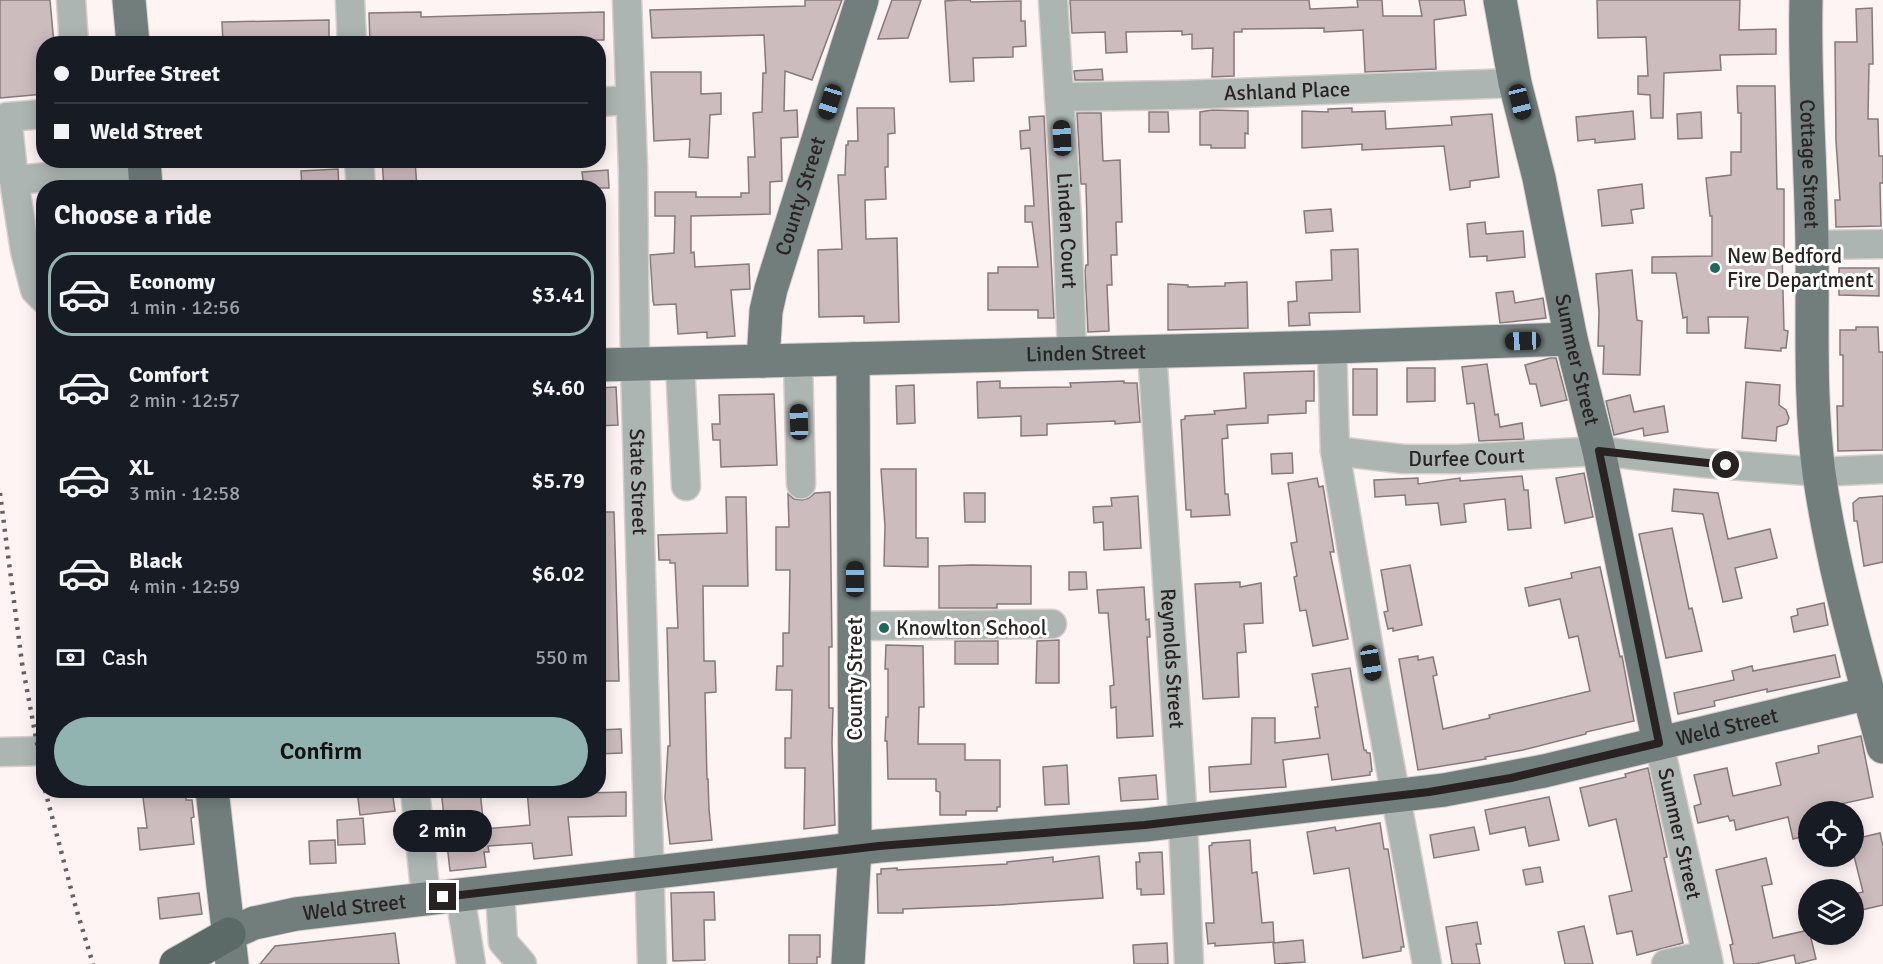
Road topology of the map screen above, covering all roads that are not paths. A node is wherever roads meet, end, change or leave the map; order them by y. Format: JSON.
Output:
{"nodes":[{"id":1,"x":71,"y":0,"type":"edge"},
{"id":2,"x":129,"y":0,"type":"edge"},
{"id":3,"x":350,"y":0,"type":"edge"},
{"id":4,"x":627,"y":0,"type":"edge"},
{"id":5,"x":862,"y":0,"type":"edge"},
{"id":6,"x":1053,"y":0,"type":"edge"},
{"id":7,"x":1500,"y":0,"type":"edge"},
{"id":8,"x":1806,"y":0,"type":"edge"},
{"id":9,"x":73,"y":36,"type":"edge"},
{"id":10,"x":132,"y":36,"type":"edge"},
{"id":11,"x":352,"y":36,"type":"edge"},
{"id":12,"x":1515,"y":83,"type":"junction"},
{"id":13,"x":1059,"y":97,"type":"junction"},
{"id":14,"x":630,"y":100,"type":"junction"},
{"id":15,"x":606,"y":102,"type":"edge"},
{"id":16,"x":36,"y":104,"type":"edge"},
{"id":17,"x":0,"y":105,"type":"edge"},
{"id":18,"x":36,"y":112,"type":"edge"},
{"id":19,"x":80,"y":168,"type":"edge"},
{"id":20,"x":98,"y":168,"type":"edge"},
{"id":21,"x":145,"y":172,"type":"edge"},
{"id":22,"x":14,"y":180,"type":"junction"},
{"id":23,"x":1883,"y":244,"type":"edge"},
{"id":24,"x":1812,"y":245,"type":"junction"},
{"id":25,"x":36,"y":291,"type":"edge"},
{"id":26,"x":1571,"y":339,"type":"junction"},
{"id":27,"x":1332,"y":347,"type":"junction"},
{"id":28,"x":1152,"y":351,"type":"junction"},
{"id":29,"x":1072,"y":354,"type":"junction"},
{"id":30,"x":853,"y":359,"type":"junction"},
{"id":31,"x":798,"y":360,"type":"junction"},
{"id":32,"x":763,"y":361,"type":"junction"},
{"id":33,"x":680,"y":363,"type":"junction"},
{"id":34,"x":635,"y":364,"type":"junction"},
{"id":35,"x":606,"y":365,"type":"edge"},
{"id":36,"x":1599,"y":451,"type":"junction"},
{"id":37,"x":1335,"y":452,"type":"junction"},
{"id":38,"x":1883,"y":469,"type":"edge"},
{"id":39,"x":1819,"y":472,"type":"junction"},
{"id":40,"x":801,"y":484,"type":"dead end"},
{"id":41,"x":686,"y":486,"type":"dead end"},
{"id":42,"x":1052,"y":624,"type":"dead end"},
{"id":43,"x":855,"y":626,"type":"junction"},
{"id":44,"x":1878,"y":721,"type":"edge"},
{"id":45,"x":1659,"y":743,"type":"junction"},
{"id":46,"x":36,"y":751,"type":"edge"},
{"id":47,"x":0,"y":752,"type":"edge"},
{"id":48,"x":1397,"y":796,"type":"junction"},
{"id":49,"x":214,"y":798,"type":"edge"},
{"id":50,"x":416,"y":798,"type":"edge"},
{"id":51,"x":1183,"y":821,"type":"junction"},
{"id":52,"x":855,"y":849,"type":"junction"},
{"id":53,"x":651,"y":873,"type":"junction"},
{"id":54,"x":500,"y":891,"type":"junction"},
{"id":55,"x":460,"y":895,"type":"junction"},
{"id":56,"x":426,"y":899,"type":"junction"},
{"id":57,"x":231,"y":949,"type":"edge"},
{"id":58,"x":517,"y":958,"type":"edge"},
{"id":59,"x":1708,"y":959,"type":"edge"},
{"id":60,"x":470,"y":961,"type":"edge"},
{"id":61,"x":176,"y":964,"type":"edge"},
{"id":62,"x":652,"y":964,"type":"edge"},
{"id":63,"x":848,"y":964,"type":"edge"},
{"id":64,"x":1189,"y":964,"type":"edge"},
{"id":65,"x":1427,"y":964,"type":"edge"},
{"id":66,"x":1666,"y":964,"type":"edge"}],
"edges":[{"from":1,"to":9,"type":"street"},
{"from":2,"to":10,"type":"main road"},
{"from":3,"to":11,"type":"street"},
{"from":4,"to":14,"type":"street","name":"State Street"},
{"from":5,"to":32,"type":"main road","name":"County Street"},
{"from":6,"to":13,"type":"street","name":"Linden Court"},
{"from":7,"to":12,"type":"main road","name":"Summer Street"},
{"from":8,"to":24,"type":"main road","name":"Cottage Street"},
{"from":12,"to":13,"type":"street","name":"Ashland Place"},
{"from":12,"to":26,"type":"main road","name":"Summer Street"},
{"from":13,"to":29,"type":"street","name":"Linden Court"},
{"from":14,"to":15,"type":"street"},
{"from":14,"to":34,"type":"street","name":"State Street"},
{"from":16,"to":17,"type":"street"},
{"from":18,"to":22,"type":"street"},
{"from":19,"to":22,"type":"street"},
{"from":20,"to":21,"type":"street"},
{"from":22,"to":25,"type":"street"},
{"from":23,"to":24,"type":"street"},
{"from":24,"to":39,"type":"main road","name":"Cottage Street"},
{"from":26,"to":27,"type":"main road","name":"Linden Street"},
{"from":26,"to":36,"type":"main road","name":"Summer Street"},
{"from":27,"to":28,"type":"main road","name":"Linden Street"},
{"from":27,"to":37,"type":"street"},
{"from":28,"to":29,"type":"main road","name":"Linden Street"},
{"from":28,"to":51,"type":"street","name":"Reynolds Street"},
{"from":29,"to":30,"type":"main road","name":"Linden Street"},
{"from":30,"to":31,"type":"main road","name":"Linden Street"},
{"from":30,"to":43,"type":"main road","name":"County Street"},
{"from":31,"to":32,"type":"main road","name":"Linden Street"},
{"from":31,"to":40,"type":"street"},
{"from":32,"to":33,"type":"main road","name":"Linden Street"},
{"from":33,"to":34,"type":"main road","name":"Linden Street"},
{"from":33,"to":41,"type":"street"},
{"from":34,"to":35,"type":"main road","name":"Linden Street"},
{"from":34,"to":53,"type":"street","name":"State Street"},
{"from":36,"to":37,"type":"street","name":"Durfee Court"},
{"from":36,"to":39,"type":"street","name":"Durfee Court"},
{"from":36,"to":45,"type":"main road","name":"Summer Street"},
{"from":37,"to":48,"type":"street"},
{"from":38,"to":39,"type":"street","name":"Durfee Court"},
{"from":39,"to":44,"type":"main road","name":"Cottage Street"},
{"from":42,"to":43,"type":"street"},
{"from":43,"to":52,"type":"main road","name":"County Street"},
{"from":44,"to":45,"type":"main road","name":"Weld Street"},
{"from":45,"to":48,"type":"main road","name":"Weld Street"},
{"from":45,"to":59,"type":"street","name":"Summer Street"},
{"from":46,"to":47,"type":"street"},
{"from":48,"to":51,"type":"main road","name":"Weld Street"},
{"from":48,"to":65,"type":"street"},
{"from":49,"to":57,"type":"main road"},
{"from":50,"to":56,"type":"street"},
{"from":51,"to":52,"type":"main road","name":"Weld Street"},
{"from":51,"to":64,"type":"street","name":"Reynolds Street"},
{"from":52,"to":53,"type":"main road","name":"Weld Street"},
{"from":52,"to":63,"type":"main road","name":"County Street"},
{"from":53,"to":54,"type":"main road","name":"Weld Street"},
{"from":53,"to":62,"type":"street","name":"State Street"},
{"from":54,"to":55,"type":"main road","name":"Weld Street"},
{"from":54,"to":58,"type":"street"},
{"from":55,"to":56,"type":"main road","name":"Weld Street"},
{"from":55,"to":60,"type":"street"},
{"from":56,"to":57,"type":"main road","name":"Weld Street"},
{"from":57,"to":61,"type":"highway"},
{"from":58,"to":60,"type":"street"},
{"from":59,"to":66,"type":"street"}]}
